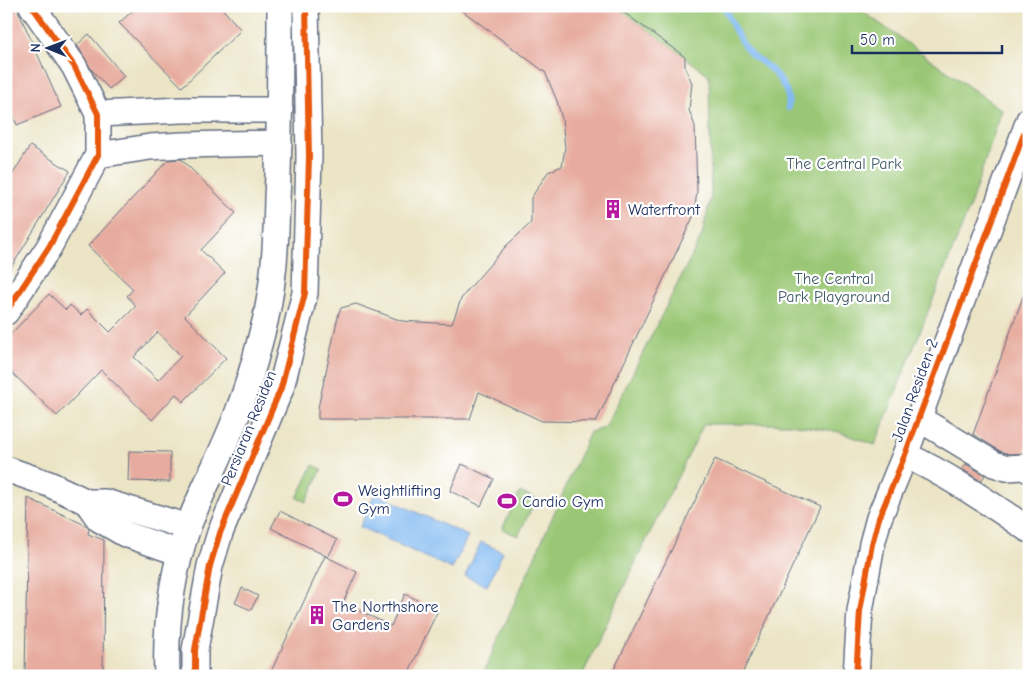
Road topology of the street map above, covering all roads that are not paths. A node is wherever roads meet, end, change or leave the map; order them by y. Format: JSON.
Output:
{"nodes":[{"id":1,"x":32,"y":6,"type":"edge"},
{"id":2,"x":280,"y":6,"type":"edge"},
{"id":3,"x":306,"y":6,"type":"edge"},
{"id":4,"x":181,"y":110,"type":"junction"},
{"id":5,"x":280,"y":110,"type":"junction"},
{"id":6,"x":98,"y":114,"type":"junction"},
{"id":7,"x":1029,"y":120,"type":"edge"},
{"id":8,"x":279,"y":143,"type":"junction"},
{"id":9,"x":182,"y":145,"type":"junction"},
{"id":10,"x":98,"y":155,"type":"junction"},
{"id":11,"x":6,"y":312,"type":"edge"},
{"id":12,"x":918,"y":418,"type":"junction"},
{"id":13,"x":905,"y":455,"type":"junction"},
{"id":14,"x":1027,"y":464,"type":"edge"},
{"id":15,"x":6,"y":469,"type":"edge"},
{"id":16,"x":87,"y":502,"type":"junction"},
{"id":17,"x":188,"y":527,"type":"junction"},
{"id":18,"x":1029,"y":530,"type":"edge"},
{"id":19,"x":180,"y":553,"type":"junction"},
{"id":20,"x":167,"y":676,"type":"edge"},
{"id":21,"x":195,"y":676,"type":"edge"},
{"id":22,"x":856,"y":676,"type":"edge"}],
"edges":[{"from":1,"to":6,"type":"street"},
{"from":2,"to":5,"type":"street","name":"Persiaran Residen"},
{"from":3,"to":21,"type":"street","name":"Persiaran Residen"},
{"from":4,"to":5,"type":"street"},
{"from":4,"to":6,"type":"street"},
{"from":4,"to":9,"type":"street"},
{"from":5,"to":8,"type":"street","name":"Persiaran Residen"},
{"from":6,"to":10,"type":"street"},
{"from":7,"to":12,"type":"street","name":"Jalan Residen 2"},
{"from":8,"to":9,"type":"street"},
{"from":8,"to":17,"type":"street","name":"Persiaran Residen"},
{"from":9,"to":10,"type":"street"},
{"from":10,"to":11,"type":"street"},
{"from":12,"to":13,"type":"street","name":"Jalan Residen 2"},
{"from":12,"to":14,"type":"street"},
{"from":13,"to":18,"type":"street"},
{"from":13,"to":22,"type":"street","name":"Jalan Residen 2"},
{"from":15,"to":16,"type":"street"},
{"from":16,"to":17,"type":"street"},
{"from":16,"to":19,"type":"street"},
{"from":17,"to":19,"type":"street","name":"Persiaran Residen"},
{"from":19,"to":20,"type":"street","name":"Persiaran Residen"}]}
